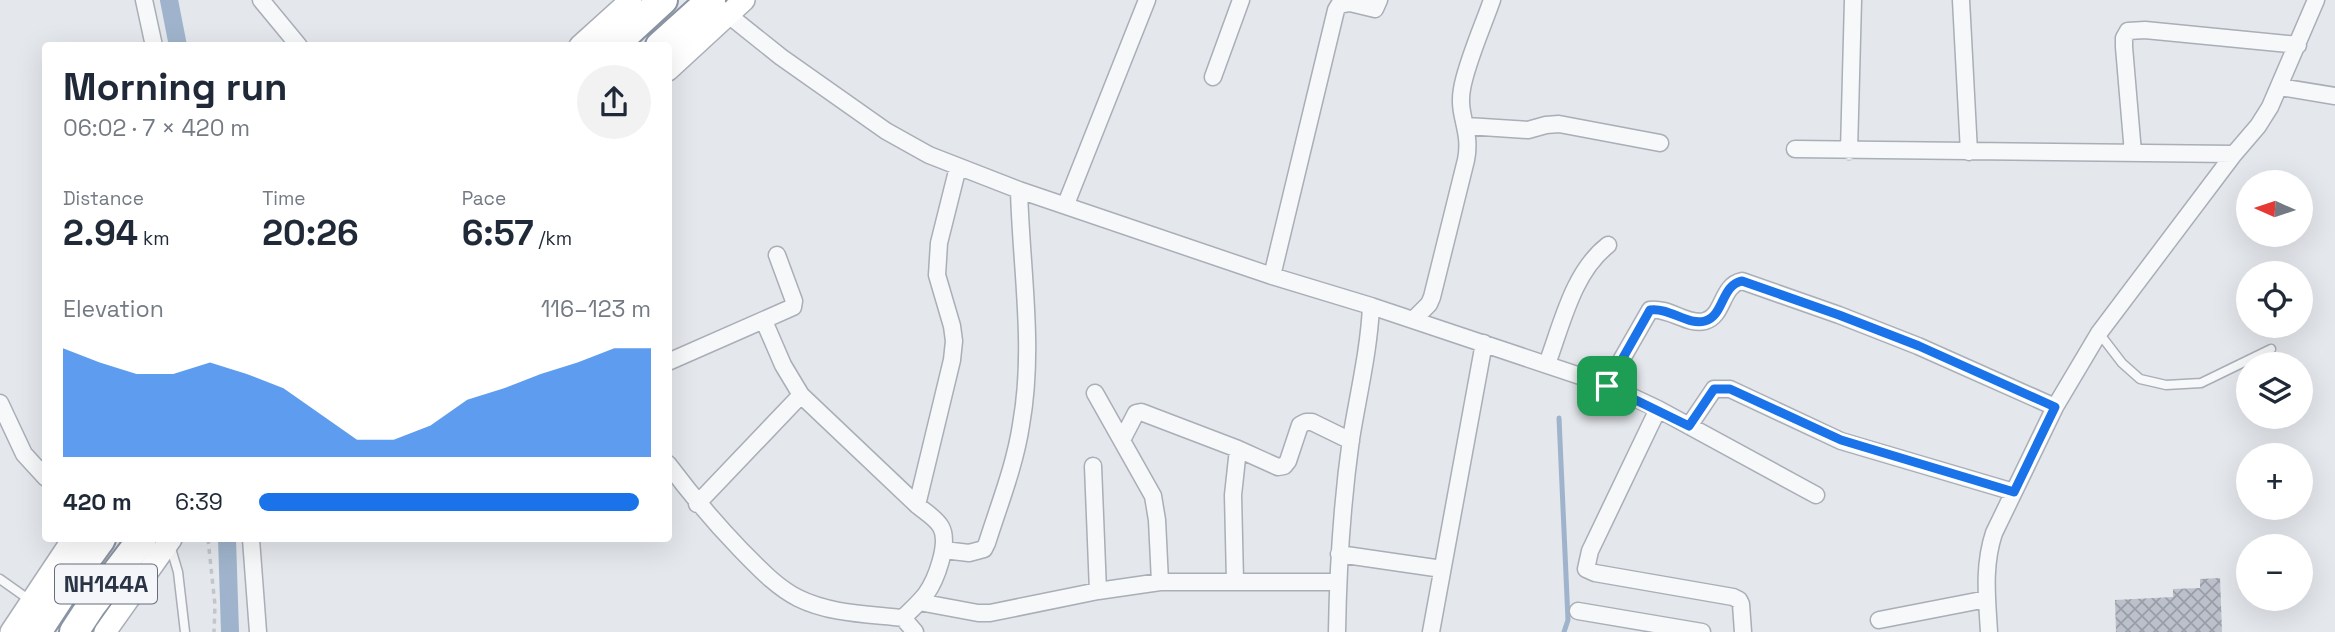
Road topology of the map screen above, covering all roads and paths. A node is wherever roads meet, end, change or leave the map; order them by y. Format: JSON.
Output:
{"nodes":[{"id":1,"x":144,"y":0,"type":"edge"},
{"id":2,"x":261,"y":0,"type":"edge"},
{"id":3,"x":663,"y":0,"type":"edge"},
{"id":4,"x":744,"y":0,"type":"edge"},
{"id":5,"x":1147,"y":0,"type":"edge"},
{"id":6,"x":1241,"y":0,"type":"edge"},
{"id":7,"x":1379,"y":0,"type":"edge"},
{"id":8,"x":1492,"y":0,"type":"edge"},
{"id":9,"x":1853,"y":0,"type":"edge"},
{"id":10,"x":1961,"y":0,"type":"edge"},
{"id":11,"x":2315,"y":0,"type":"edge"},
{"id":12,"x":625,"y":2,"type":"edge"},
{"id":13,"x":717,"y":5,"type":"edge"},
{"id":14,"x":153,"y":42,"type":"edge"},
{"id":15,"x":296,"y":42,"type":"edge"},
{"id":16,"x":584,"y":42,"type":"edge"},
{"id":17,"x":617,"y":42,"type":"edge"},
{"id":18,"x":666,"y":42,"type":"edge"},
{"id":19,"x":2298,"y":45,"type":"junction"},
{"id":20,"x":672,"y":65,"type":"edge"},
{"id":21,"x":1213,"y":77,"type":"dead end"},
{"id":22,"x":2280,"y":87,"type":"junction"},
{"id":23,"x":2335,"y":96,"type":"edge"},
{"id":24,"x":1467,"y":126,"type":"junction"},
{"id":25,"x":1660,"y":143,"type":"dead end"},
{"id":26,"x":1795,"y":149,"type":"dead end"},
{"id":27,"x":1849,"y":150,"type":"junction"},
{"id":28,"x":1969,"y":152,"type":"junction"},
{"id":29,"x":2133,"y":153,"type":"junction"},
{"id":30,"x":2234,"y":155,"type":"junction"},
{"id":31,"x":958,"y":167,"type":"junction"},
{"id":32,"x":1019,"y":190,"type":"junction"},
{"id":33,"x":1066,"y":204,"type":"junction"},
{"id":34,"x":1608,"y":245,"type":"dead end"},
{"id":35,"x":777,"y":255,"type":"dead end"},
{"id":36,"x":1272,"y":276,"type":"junction"},
{"id":37,"x":1371,"y":306,"type":"junction"},
{"id":38,"x":1414,"y":319,"type":"junction"},
{"id":39,"x":764,"y":321,"type":"junction"},
{"id":40,"x":2099,"y":333,"type":"junction"},
{"id":41,"x":1484,"y":343,"type":"junction"},
{"id":42,"x":2271,"y":349,"type":"dead end"},
{"id":43,"x":672,"y":360,"type":"edge"},
{"id":44,"x":1557,"y":368,"type":"junction"},
{"id":45,"x":1607,"y":386,"type":"junction"},
{"id":46,"x":1095,"y":393,"type":"dead end"},
{"id":47,"x":801,"y":395,"type":"junction"},
{"id":48,"x":0,"y":403,"type":"edge"},
{"id":49,"x":2055,"y":407,"type":"junction"},
{"id":50,"x":1658,"y":409,"type":"junction"},
{"id":51,"x":1689,"y":426,"type":"junction"},
{"id":52,"x":1122,"y":440,"type":"junction"},
{"id":53,"x":1351,"y":441,"type":"junction"},
{"id":54,"x":1238,"y":449,"type":"junction"},
{"id":55,"x":1093,"y":466,"type":"dead end"},
{"id":56,"x":672,"y":469,"type":"edge"},
{"id":57,"x":42,"y":474,"type":"edge"},
{"id":58,"x":2014,"y":492,"type":"junction"},
{"id":59,"x":1816,"y":495,"type":"dead end"},
{"id":60,"x":697,"y":503,"type":"junction"},
{"id":61,"x":917,"y":505,"type":"junction"},
{"id":62,"x":71,"y":542,"type":"edge"},
{"id":63,"x":99,"y":542,"type":"edge"},
{"id":64,"x":160,"y":542,"type":"edge"},
{"id":65,"x":161,"y":542,"type":"edge"},
{"id":66,"x":163,"y":542,"type":"edge"},
{"id":67,"x":208,"y":542,"type":"edge"},
{"id":68,"x":251,"y":542,"type":"edge"},
{"id":69,"x":944,"y":550,"type":"junction"},
{"id":70,"x":1339,"y":554,"type":"junction"},
{"id":71,"x":1442,"y":569,"type":"junction"},
{"id":72,"x":0,"y":579,"type":"edge"},
{"id":73,"x":1234,"y":581,"type":"junction"},
{"id":74,"x":1160,"y":582,"type":"junction"},
{"id":75,"x":1337,"y":582,"type":"junction"},
{"id":76,"x":1098,"y":591,"type":"junction"},
{"id":77,"x":1987,"y":599,"type":"junction"},
{"id":78,"x":31,"y":601,"type":"junction"},
{"id":79,"x":919,"y":603,"type":"junction"},
{"id":80,"x":1578,"y":611,"type":"dead end"},
{"id":81,"x":903,"y":618,"type":"junction"},
{"id":82,"x":1879,"y":620,"type":"dead end"},
{"id":83,"x":1643,"y":627,"type":"edge"},
{"id":84,"x":11,"y":632,"type":"edge"},
{"id":85,"x":37,"y":632,"type":"edge"},
{"id":86,"x":74,"y":632,"type":"edge"},
{"id":87,"x":105,"y":632,"type":"edge"},
{"id":88,"x":185,"y":632,"type":"edge"},
{"id":89,"x":215,"y":632,"type":"edge"},
{"id":90,"x":258,"y":632,"type":"edge"},
{"id":91,"x":915,"y":632,"type":"edge"},
{"id":92,"x":1336,"y":632,"type":"edge"},
{"id":93,"x":1431,"y":632,"type":"edge"},
{"id":94,"x":1702,"y":632,"type":"edge"},
{"id":95,"x":1744,"y":632,"type":"edge"},
{"id":96,"x":1989,"y":632,"type":"edge"}],
"edges":[{"from":1,"to":14,"type":"street"},
{"from":2,"to":15,"type":"street"},
{"from":3,"to":17,"type":"highway"},
{"from":4,"to":13,"type":"street"},
{"from":5,"to":33,"type":"street"},
{"from":6,"to":21,"type":"street"},
{"from":7,"to":36,"type":"street"},
{"from":8,"to":24,"type":"street"},
{"from":9,"to":27,"type":"street"},
{"from":10,"to":28,"type":"street"},
{"from":11,"to":19,"type":"street"},
{"from":12,"to":16,"type":"street"},
{"from":13,"to":18,"type":"highway"},
{"from":13,"to":20,"type":"street"},
{"from":13,"to":31,"type":"street"},
{"from":19,"to":22,"type":"street"},
{"from":19,"to":29,"type":"street"},
{"from":22,"to":23,"type":"street"},
{"from":22,"to":30,"type":"street"},
{"from":24,"to":25,"type":"street"},
{"from":24,"to":38,"type":"street"},
{"from":26,"to":27,"type":"street"},
{"from":27,"to":28,"type":"street"},
{"from":28,"to":29,"type":"street"},
{"from":29,"to":30,"type":"street"},
{"from":30,"to":40,"type":"street"},
{"from":31,"to":32,"type":"street"},
{"from":31,"to":61,"type":"street"},
{"from":32,"to":33,"type":"street"},
{"from":32,"to":69,"type":"street"},
{"from":33,"to":36,"type":"street"},
{"from":34,"to":44,"type":"street"},
{"from":35,"to":39,"type":"street"},
{"from":36,"to":37,"type":"street"},
{"from":37,"to":38,"type":"street"},
{"from":37,"to":53,"type":"street"},
{"from":38,"to":41,"type":"street"},
{"from":39,"to":43,"type":"street"},
{"from":39,"to":47,"type":"street"},
{"from":40,"to":42,"type":"lane"},
{"from":40,"to":49,"type":"street"},
{"from":41,"to":44,"type":"street"},
{"from":41,"to":71,"type":"street"},
{"from":44,"to":45,"type":"street"},
{"from":45,"to":49,"type":"street"},
{"from":45,"to":50,"type":"street"},
{"from":46,"to":52,"type":"street"},
{"from":47,"to":60,"type":"street"},
{"from":47,"to":61,"type":"street"},
{"from":48,"to":57,"type":"street"},
{"from":49,"to":58,"type":"street"},
{"from":50,"to":51,"type":"street"},
{"from":50,"to":95,"type":"street"},
{"from":51,"to":58,"type":"street"},
{"from":51,"to":59,"type":"street"},
{"from":52,"to":54,"type":"street"},
{"from":52,"to":74,"type":"street"},
{"from":53,"to":54,"type":"street"},
{"from":53,"to":70,"type":"street"},
{"from":54,"to":73,"type":"street"},
{"from":55,"to":76,"type":"street"},
{"from":56,"to":60,"type":"street"},
{"from":58,"to":77,"type":"street"},
{"from":60,"to":81,"type":"street"},
{"from":61,"to":69,"type":"street"},
{"from":62,"to":78,"type":"street"},
{"from":63,"to":85,"type":"highway","number":"NH144A"},
{"from":64,"to":86,"type":"highway","number":"NH144A"},
{"from":65,"to":87,"type":"street"},
{"from":66,"to":88,"type":"lane"},
{"from":67,"to":89,"type":"path"},
{"from":68,"to":90,"type":"street"},
{"from":69,"to":79,"type":"street"},
{"from":70,"to":71,"type":"street"},
{"from":70,"to":75,"type":"street"},
{"from":71,"to":93,"type":"street"},
{"from":72,"to":78,"type":"lane"},
{"from":73,"to":74,"type":"street"},
{"from":73,"to":75,"type":"street"},
{"from":74,"to":76,"type":"street"},
{"from":75,"to":92,"type":"street"},
{"from":76,"to":79,"type":"street"},
{"from":77,"to":82,"type":"street"},
{"from":77,"to":96,"type":"street"},
{"from":78,"to":84,"type":"street"},
{"from":79,"to":81,"type":"street"},
{"from":80,"to":83,"type":"street"},
{"from":81,"to":91,"type":"street"},
{"from":83,"to":94,"type":"street"}]}
